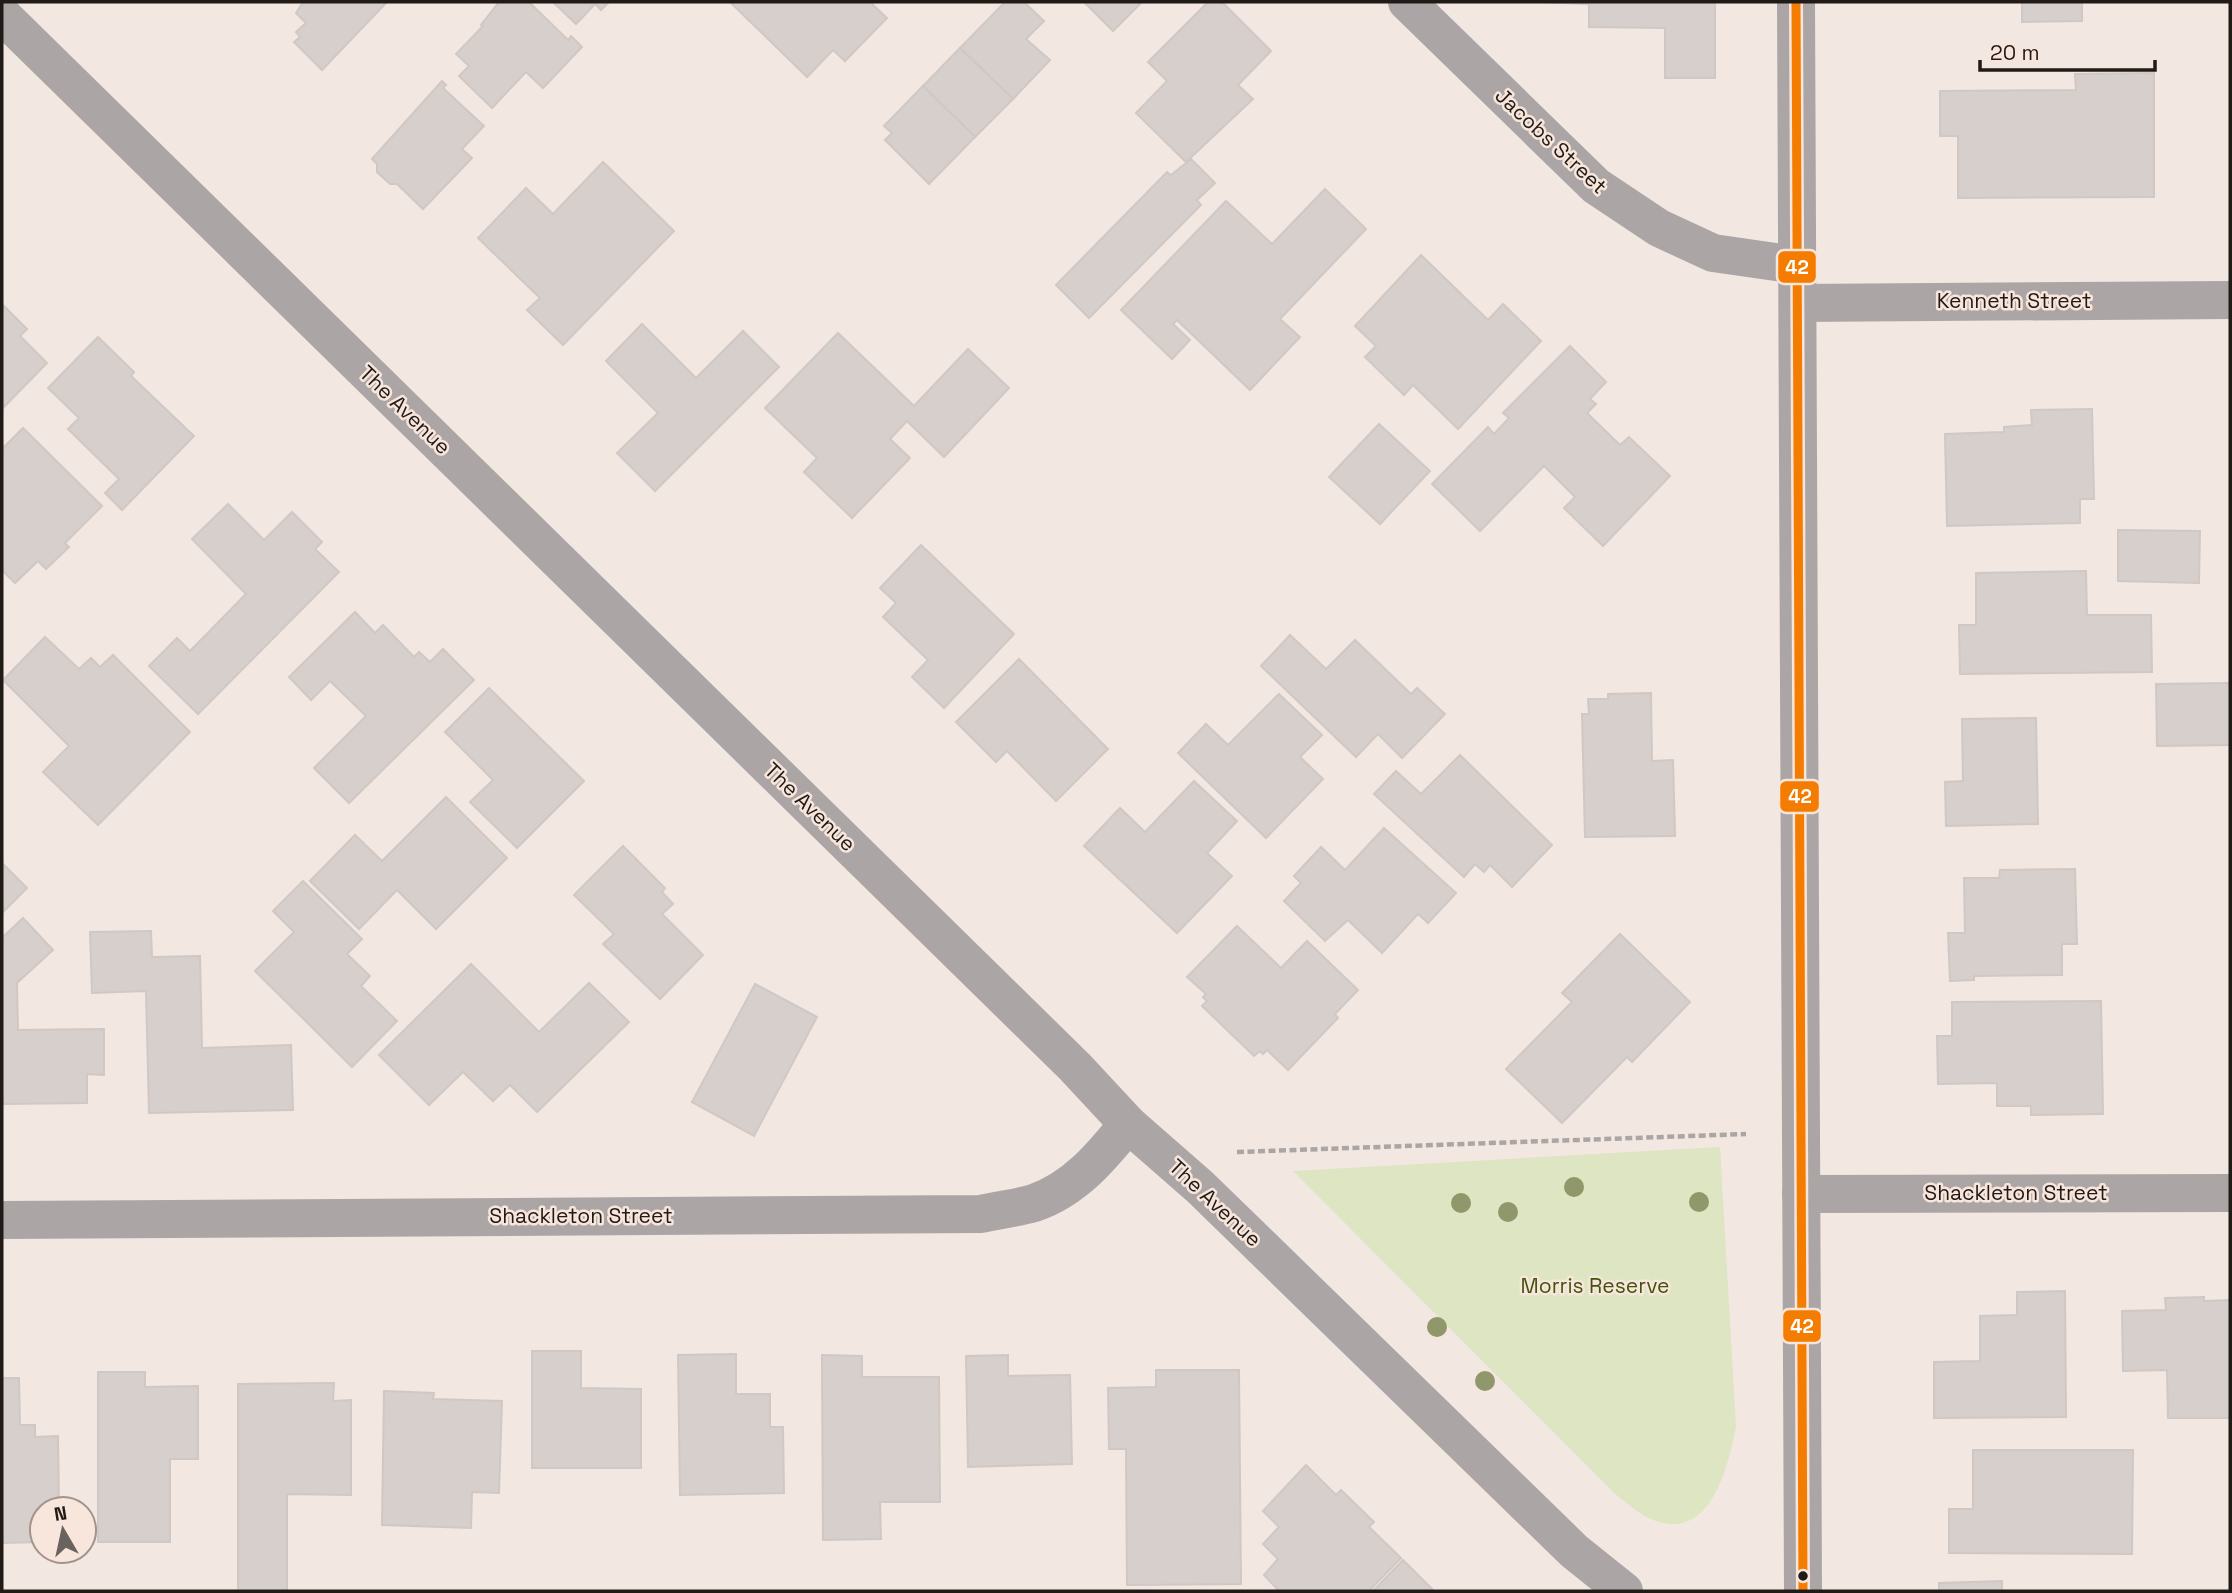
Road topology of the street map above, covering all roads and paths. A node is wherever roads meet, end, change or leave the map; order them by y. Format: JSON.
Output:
{"nodes":[{"id":1,"x":1407,"y":2,"type":"edge"},
{"id":2,"x":1797,"y":2,"type":"edge"},
{"id":3,"x":2,"y":15,"type":"edge"},
{"id":4,"x":1797,"y":265,"type":"junction"},
{"id":5,"x":2230,"y":300,"type":"edge"},
{"id":6,"x":1798,"y":303,"type":"junction"},
{"id":7,"x":1128,"y":1124,"type":"junction"},
{"id":8,"x":1746,"y":1134,"type":"dead end"},
{"id":9,"x":1235,"y":1152,"type":"dead end"},
{"id":10,"x":2230,"y":1193,"type":"edge"},
{"id":11,"x":1801,"y":1194,"type":"junction"},
{"id":12,"x":2,"y":1220,"type":"edge"},
{"id":13,"x":1624,"y":1591,"type":"edge"},
{"id":14,"x":1803,"y":1591,"type":"edge"}],
"edges":[{"from":1,"to":4,"type":"street","name":"Jacobs Street"},
{"from":2,"to":4,"type":"street"},
{"from":3,"to":7,"type":"street","name":"The Avenue"},
{"from":4,"to":6,"type":"street"},
{"from":5,"to":6,"type":"street","name":"Kenneth Street"},
{"from":6,"to":11,"type":"street"},
{"from":7,"to":12,"type":"street","name":"Shackleton Street"},
{"from":7,"to":13,"type":"street","name":"The Avenue"},
{"from":8,"to":9,"type":"path"},
{"from":10,"to":11,"type":"street","name":"Shackleton Street"},
{"from":11,"to":14,"type":"street"}]}
